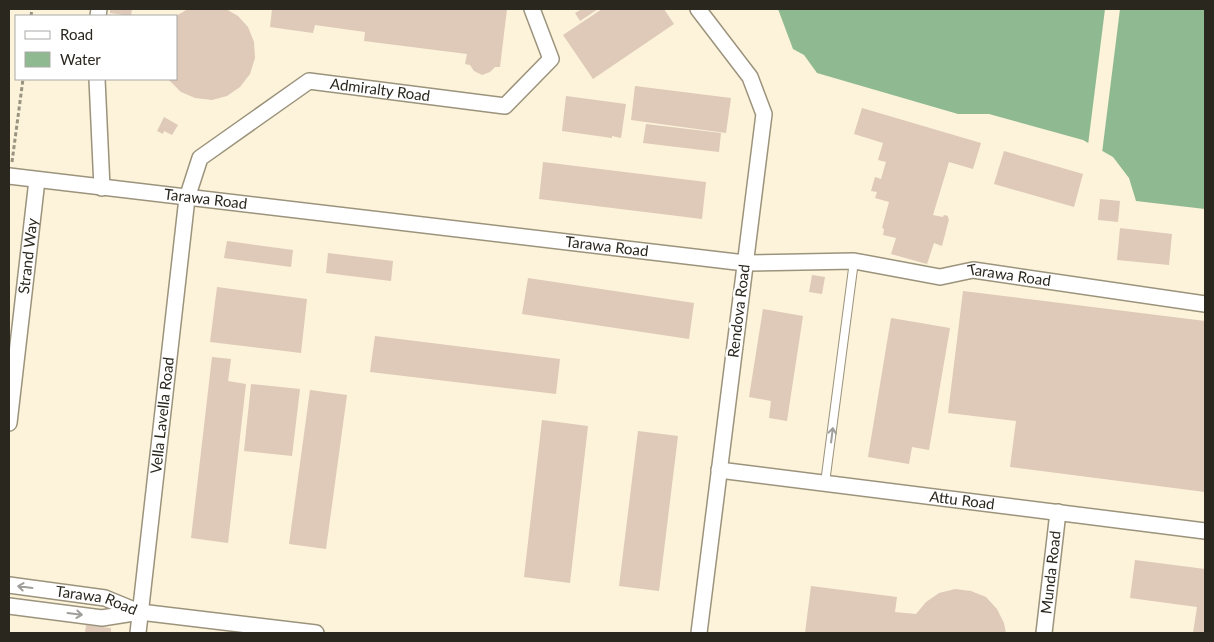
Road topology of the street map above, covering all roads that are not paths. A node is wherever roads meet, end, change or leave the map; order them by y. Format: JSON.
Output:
{"nodes":[{"id":1,"x":532,"y":9,"type":"edge"},
{"id":2,"x":698,"y":9,"type":"edge"},
{"id":3,"x":97,"y":80,"type":"edge"},
{"id":4,"x":9,"y":176,"type":"edge"},
{"id":5,"x":37,"y":180,"type":"junction"},
{"id":6,"x":102,"y":188,"type":"junction"},
{"id":7,"x":187,"y":198,"type":"junction"},
{"id":8,"x":854,"y":260,"type":"junction"},
{"id":9,"x":745,"y":263,"type":"junction"},
{"id":10,"x":1205,"y":304,"type":"edge"},
{"id":11,"x":9,"y":423,"type":"edge"},
{"id":12,"x":719,"y":470,"type":"junction"},
{"id":13,"x":825,"y":483,"type":"junction"},
{"id":14,"x":1058,"y":512,"type":"junction"},
{"id":15,"x":1205,"y":530,"type":"edge"},
{"id":16,"x":9,"y":585,"type":"edge"},
{"id":17,"x":9,"y":606,"type":"edge"},
{"id":18,"x":140,"y":612,"type":"junction"},
{"id":19,"x":138,"y":633,"type":"edge"},
{"id":20,"x":316,"y":633,"type":"edge"},
{"id":21,"x":699,"y":633,"type":"edge"},
{"id":22,"x":1044,"y":633,"type":"edge"}],
"edges":[{"from":1,"to":7,"type":"street","name":"Admiralty Road"},
{"from":2,"to":9,"type":"street","name":"Rendova Road"},
{"from":3,"to":6,"type":"street"},
{"from":4,"to":5,"type":"street","name":"Tarawa Road"},
{"from":5,"to":6,"type":"street","name":"Tarawa Road"},
{"from":5,"to":11,"type":"street","name":"Strand Way"},
{"from":6,"to":7,"type":"street","name":"Tarawa Road"},
{"from":7,"to":9,"type":"street","name":"Tarawa Road"},
{"from":7,"to":18,"type":"street","name":"Vella Lavella Road"},
{"from":8,"to":9,"type":"street","name":"Tarawa Road"},
{"from":8,"to":10,"type":"street","name":"Tarawa Road"},
{"from":13,"to":8,"type":"lane","one_way":true},
{"from":9,"to":12,"type":"street","name":"Rendova Road"},
{"from":12,"to":13,"type":"street","name":"Attu Road"},
{"from":12,"to":21,"type":"street","name":"Rendova Road"},
{"from":13,"to":14,"type":"street","name":"Attu Road"},
{"from":14,"to":15,"type":"street","name":"Attu Road"},
{"from":14,"to":22,"type":"street","name":"Munda Road"},
{"from":18,"to":16,"type":"street","name":"Tarawa Road","one_way":true},
{"from":17,"to":18,"type":"street","name":"Tarawa Road","one_way":true},
{"from":18,"to":19,"type":"street","name":"Vella Lavella Road"},
{"from":18,"to":20,"type":"street"}]}
